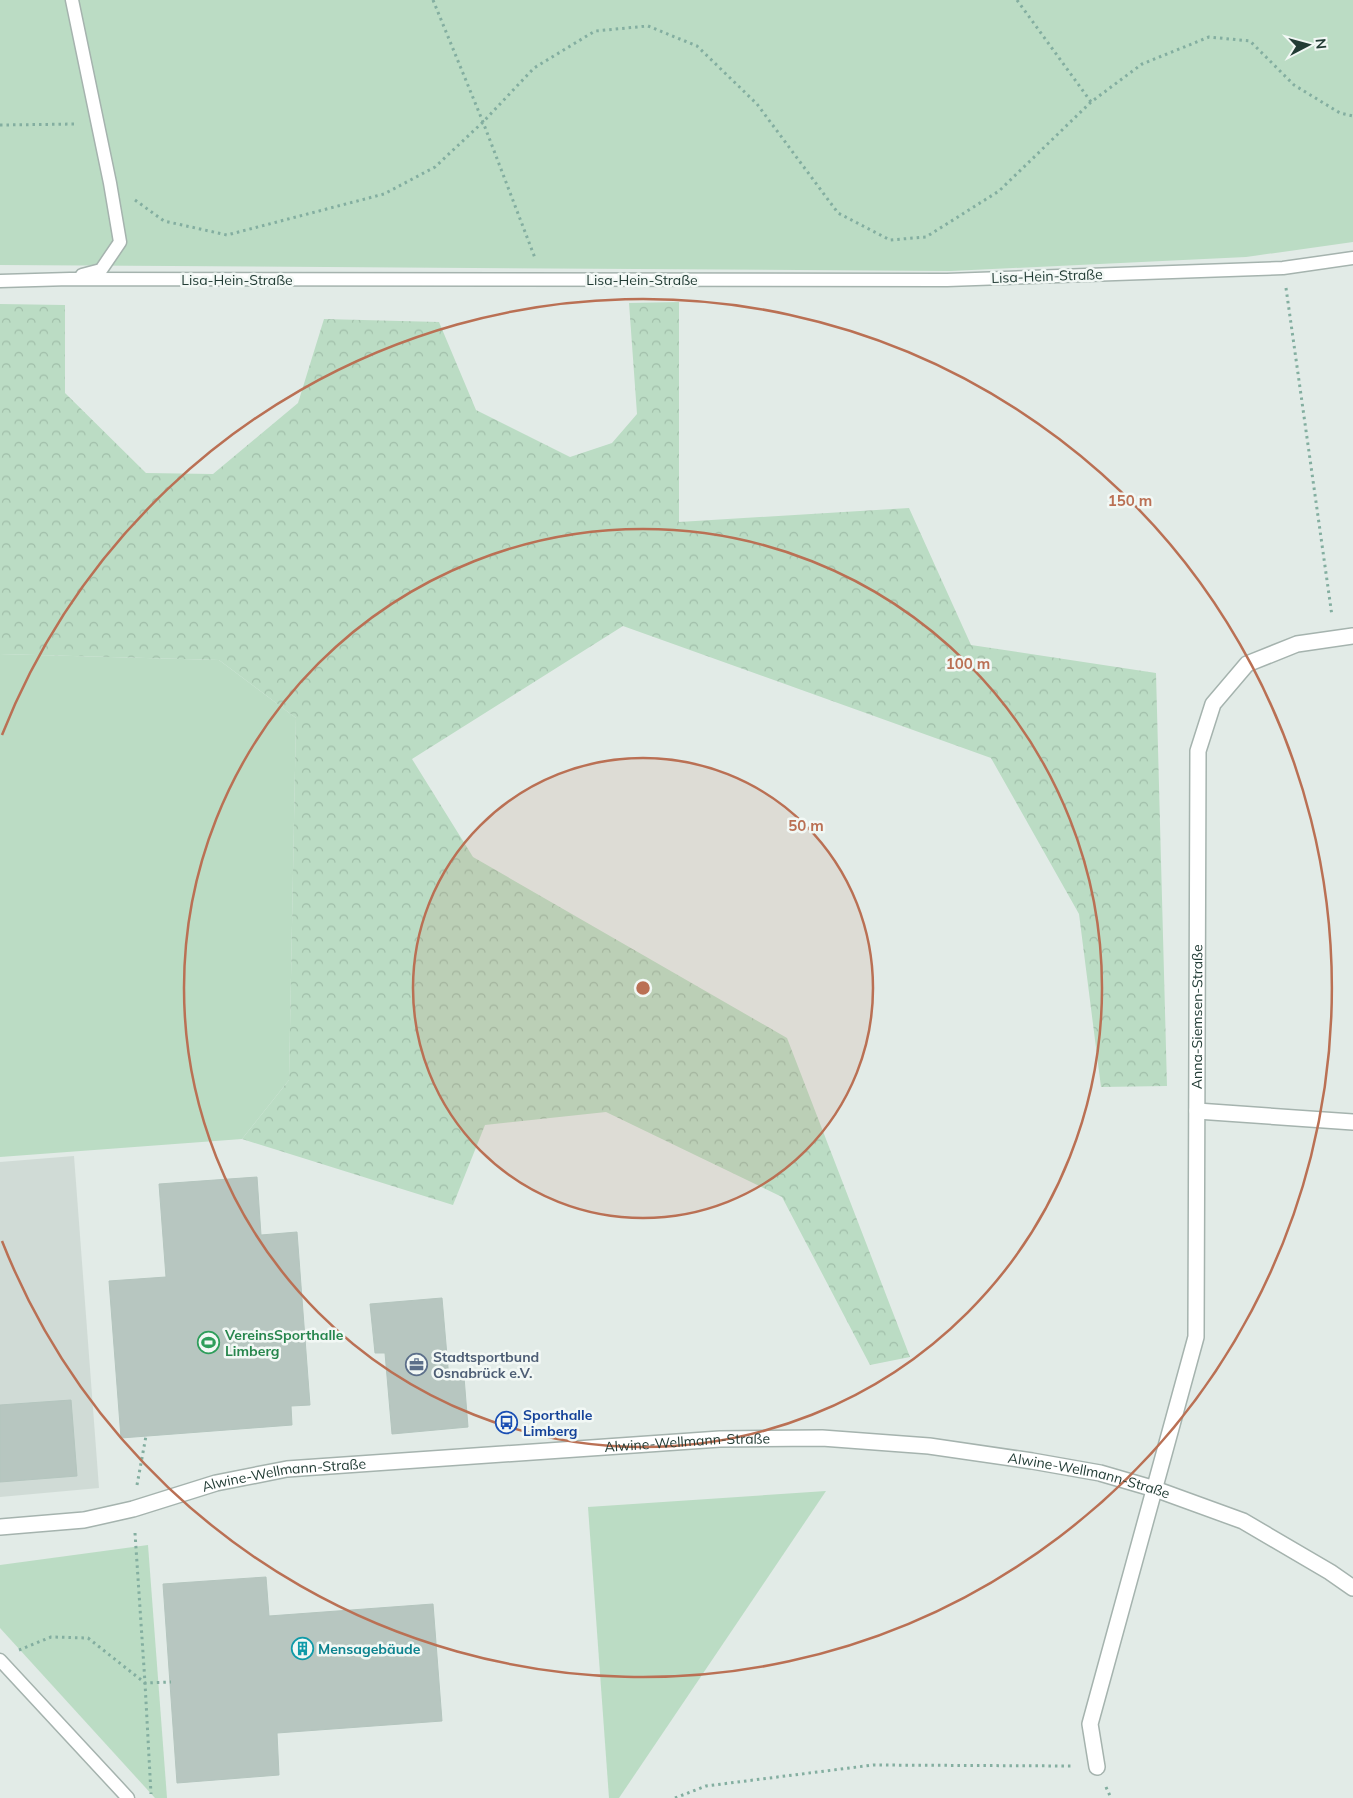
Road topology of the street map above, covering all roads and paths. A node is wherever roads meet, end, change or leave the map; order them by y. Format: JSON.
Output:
{"nodes":[{"id":1,"x":72,"y":0,"type":"edge"},
{"id":2,"x":434,"y":0,"type":"edge"},
{"id":3,"x":1017,"y":0,"type":"edge"},
{"id":4,"x":1091,"y":102,"type":"junction"},
{"id":5,"x":1353,"y":116,"type":"edge"},
{"id":6,"x":483,"y":122,"type":"junction"},
{"id":7,"x":98,"y":124,"type":"junction"},
{"id":8,"x":0,"y":125,"type":"edge"},
{"id":9,"x":110,"y":183,"type":"junction"},
{"id":10,"x":1353,"y":258,"type":"edge"},
{"id":11,"x":1283,"y":268,"type":"junction"},
{"id":12,"x":70,"y":279,"type":"junction"},
{"id":13,"x":544,"y":280,"type":"junction"},
{"id":14,"x":0,"y":281,"type":"edge"},
{"id":15,"x":1353,"y":636,"type":"edge"},
{"id":16,"x":1335,"y":638,"type":"junction"},
{"id":17,"x":1197,"y":1111,"type":"junction"},
{"id":18,"x":1353,"y":1122,"type":"edge"},
{"id":19,"x":146,"y":1436,"type":"dead end"},
{"id":20,"x":1155,"y":1489,"type":"junction"},
{"id":21,"x":133,"y":1509,"type":"junction"},
{"id":22,"x":0,"y":1527,"type":"edge"},
{"id":23,"x":1353,"y":1588,"type":"edge"},
{"id":24,"x":17,"y":1650,"type":"dead end"},
{"id":25,"x":0,"y":1660,"type":"edge"},
{"id":26,"x":170,"y":1682,"type":"dead end"},
{"id":27,"x":146,"y":1683,"type":"junction"},
{"id":28,"x":1096,"y":1766,"type":"joint"},
{"id":29,"x":128,"y":1798,"type":"edge"},
{"id":30,"x":151,"y":1798,"type":"edge"},
{"id":31,"x":675,"y":1798,"type":"edge"}],
"edges":[{"from":1,"to":7,"type":"lane"},
{"from":2,"to":6,"type":"path"},
{"from":3,"to":4,"type":"path"},
{"from":4,"to":5,"type":"path"},
{"from":4,"to":6,"type":"path"},
{"from":6,"to":9,"type":"path"},
{"from":6,"to":13,"type":"path"},
{"from":7,"to":8,"type":"path"},
{"from":7,"to":9,"type":"lane"},
{"from":9,"to":12,"type":"lane"},
{"from":10,"to":11,"type":"lane","name":"Lisa-Hein-Straße"},
{"from":11,"to":13,"type":"lane","name":"Lisa-Hein-Straße"},
{"from":11,"to":16,"type":"path"},
{"from":12,"to":13,"type":"lane","name":"Lisa-Hein-Straße"},
{"from":12,"to":14,"type":"lane","name":"Lisa-Hein-Straße"},
{"from":15,"to":16,"type":"street","name":"Anna-Siemsen-Straße"},
{"from":16,"to":17,"type":"street","name":"Anna-Siemsen-Straße"},
{"from":17,"to":18,"type":"street"},
{"from":17,"to":20,"type":"street","name":"Anna-Siemsen-Straße"},
{"from":19,"to":21,"type":"path"},
{"from":20,"to":21,"type":"street","name":"Alwine-Wellmann-Straße"},
{"from":20,"to":23,"type":"street","name":"Alwine-Wellmann-Straße"},
{"from":20,"to":28,"type":"street","name":"Anna-Siemsen-Straße"},
{"from":21,"to":22,"type":"street","name":"Alwine-Wellmann-Straße"},
{"from":21,"to":27,"type":"path"},
{"from":24,"to":27,"type":"path"},
{"from":25,"to":29,"type":"lane"},
{"from":26,"to":27,"type":"path"},
{"from":27,"to":30,"type":"path"},
{"from":28,"to":31,"type":"path"}]}
